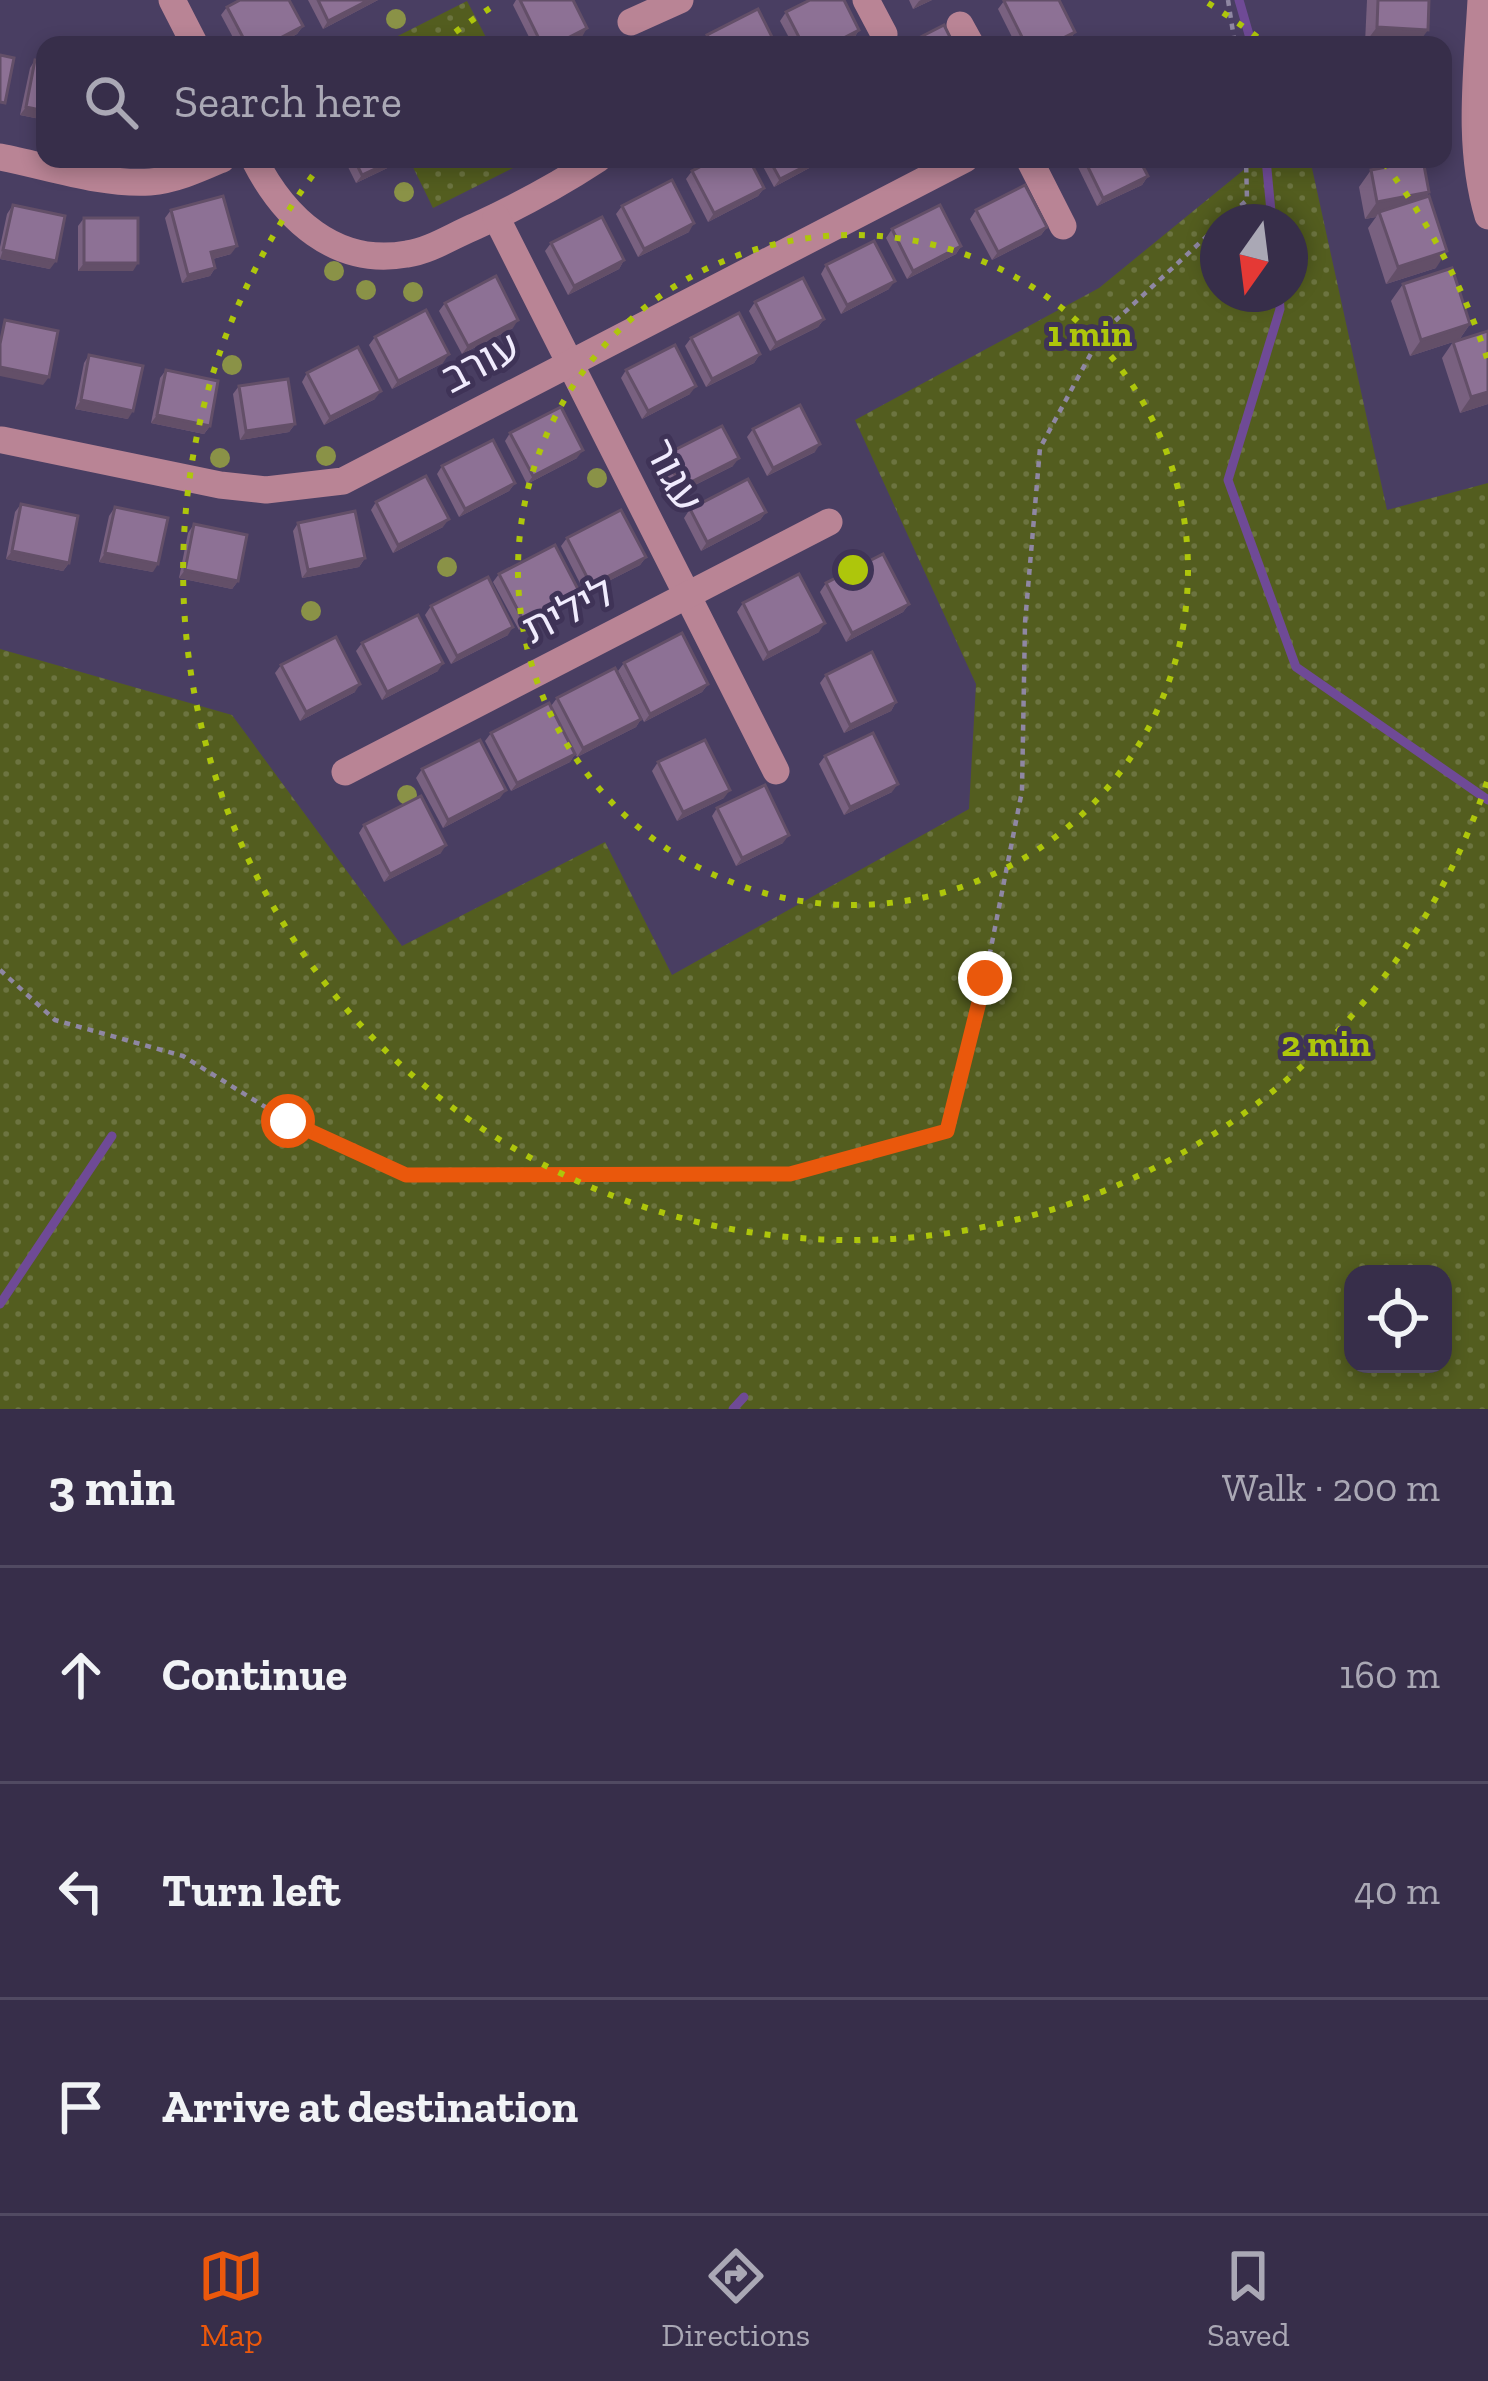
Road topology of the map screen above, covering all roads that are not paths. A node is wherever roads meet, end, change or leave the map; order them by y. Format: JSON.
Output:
{"nodes":[{"id":1,"x":172,"y":0,"type":"edge"},
{"id":2,"x":680,"y":0,"type":"edge"},
{"id":3,"x":866,"y":0,"type":"edge"},
{"id":4,"x":1480,"y":0,"type":"edge"},
{"id":5,"x":630,"y":22,"type":"edge"},
{"id":6,"x":884,"y":34,"type":"dead end"},
{"id":7,"x":190,"y":36,"type":"edge"},
{"id":8,"x":0,"y":157,"type":"edge"},
{"id":9,"x":36,"y":164,"type":"edge"},
{"id":10,"x":56,"y":168,"type":"edge"},
{"id":11,"x":201,"y":168,"type":"edge"},
{"id":12,"x":260,"y":168,"type":"edge"},
{"id":13,"x":582,"y":168,"type":"edge"},
{"id":14,"x":947,"y":168,"type":"edge"},
{"id":15,"x":1034,"y":168,"type":"edge"},
{"id":16,"x":1488,"y":216,"type":"edge"},
{"id":17,"x":496,"y":217,"type":"junction"},
{"id":18,"x":1063,"y":226,"type":"dead end"},
{"id":19,"x":570,"y":361,"type":"junction"},
{"id":20,"x":2,"y":440,"type":"edge"},
{"id":21,"x":829,"y":522,"type":"dead end"},
{"id":22,"x":688,"y":596,"type":"junction"},
{"id":23,"x":776,"y":771,"type":"dead end"},
{"id":24,"x":345,"y":772,"type":"dead end"}],
"edges":[{"from":1,"to":7,"type":"street"},
{"from":2,"to":5,"type":"street"},
{"from":3,"to":6,"type":"street"},
{"from":4,"to":16,"type":"street"},
{"from":8,"to":9,"type":"street"},
{"from":10,"to":11,"type":"street"},
{"from":12,"to":17,"type":"street"},
{"from":13,"to":17,"type":"street"},
{"from":14,"to":19,"type":"street","name":"עורב"},
{"from":15,"to":18,"type":"street"},
{"from":17,"to":19,"type":"street","name":"עגור"},
{"from":19,"to":20,"type":"street","name":"עורב"},
{"from":19,"to":22,"type":"street","name":"עגור"},
{"from":21,"to":22,"type":"street","name":"לילית"},
{"from":22,"to":23,"type":"street","name":"עגור"},
{"from":22,"to":24,"type":"street","name":"לילית"}]}
